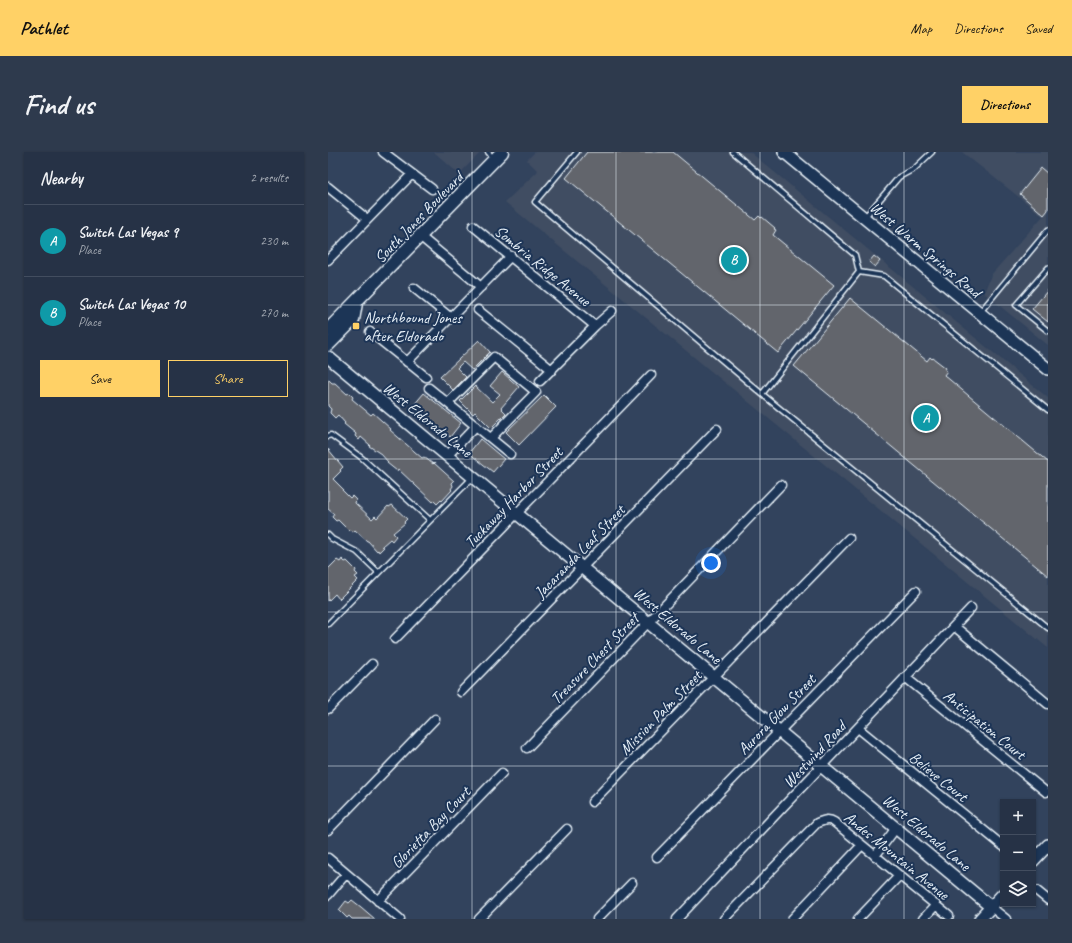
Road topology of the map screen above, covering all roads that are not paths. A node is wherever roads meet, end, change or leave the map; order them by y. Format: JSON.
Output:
{"nodes":[{"id":1,"x":383,"y":152,"type":"edge"},
{"id":2,"x":577,"y":152,"type":"edge"},
{"id":3,"x":733,"y":152,"type":"edge"},
{"id":4,"x":784,"y":152,"type":"edge"},
{"id":5,"x":932,"y":152,"type":"edge"},
{"id":6,"x":495,"y":154,"type":"edge"},
{"id":7,"x":412,"y":174,"type":"junction"},
{"id":8,"x":328,"y":187,"type":"edge"},
{"id":9,"x":432,"y":189,"type":"dead end"},
{"id":10,"x":864,"y":218,"type":"junction"},
{"id":11,"x":367,"y":219,"type":"junction"},
{"id":12,"x":473,"y":226,"type":"dead end"},
{"id":13,"x":1048,"y":230,"type":"edge"},
{"id":14,"x":420,"y":237,"type":"junction"},
{"id":15,"x":511,"y":256,"type":"junction"},
{"id":16,"x":328,"y":260,"type":"edge"},
{"id":17,"x":1048,"y":268,"type":"edge"},
{"id":18,"x":859,"y":272,"type":"junction"},
{"id":19,"x":481,"y":287,"type":"junction"},
{"id":20,"x":414,"y":288,"type":"dead end"},
{"id":21,"x":356,"y":303,"type":"junction"},
{"id":22,"x":478,"y":310,"type":"dead end"},
{"id":23,"x":612,"y":311,"type":"dead end"},
{"id":24,"x":979,"y":313,"type":"junction"},
{"id":25,"x":451,"y":318,"type":"junction"},
{"id":26,"x":328,"y":322,"type":"edge"},
{"id":27,"x":595,"y":326,"type":"junction"},
{"id":28,"x":328,"y":330,"type":"edge"},
{"id":29,"x":1048,"y":331,"type":"edge"},
{"id":30,"x":370,"y":332,"type":"dead end"},
{"id":31,"x":328,"y":345,"type":"edge"},
{"id":32,"x":328,"y":357,"type":"edge"},
{"id":33,"x":407,"y":362,"type":"junction"},
{"id":34,"x":1048,"y":369,"type":"edge"},
{"id":35,"x":552,"y":370,"type":"junction"},
{"id":36,"x":652,"y":375,"type":"dead end"},
{"id":37,"x":426,"y":377,"type":"dead end"},
{"id":38,"x":540,"y":381,"type":"dead end"},
{"id":39,"x":429,"y":388,"type":"dead end"},
{"id":40,"x":762,"y":394,"type":"junction"},
{"id":41,"x":448,"y":403,"type":"junction"},
{"id":42,"x":1048,"y":410,"type":"edge"},
{"id":43,"x":476,"y":426,"type":"junction"},
{"id":44,"x":717,"y":429,"type":"dead end"},
{"id":45,"x":328,"y":436,"type":"edge"},
{"id":46,"x":491,"y":438,"type":"junction"},
{"id":47,"x":510,"y":454,"type":"dead end"},
{"id":48,"x":448,"y":455,"type":"junction"},
{"id":49,"x":473,"y":476,"type":"junction"},
{"id":50,"x":781,"y":485,"type":"dead end"},
{"id":51,"x":517,"y":512,"type":"junction"},
{"id":52,"x":430,"y":520,"type":"junction"},
{"id":53,"x":328,"y":535,"type":"edge"},
{"id":54,"x":849,"y":538,"type":"dead end"},
{"id":55,"x":583,"y":568,"type":"junction"},
{"id":56,"x":378,"y":572,"type":"junction"},
{"id":57,"x":916,"y":591,"type":"dead end"},
{"id":58,"x":971,"y":608,"type":"dead end"},
{"id":59,"x":649,"y":622,"type":"junction"},
{"id":60,"x":328,"y":624,"type":"edge"},
{"id":61,"x":954,"y":626,"type":"junction"},
{"id":62,"x":1048,"y":628,"type":"edge"},
{"id":63,"x":395,"y":639,"type":"dead end"},
{"id":64,"x":372,"y":664,"type":"dead end"},
{"id":65,"x":714,"y":676,"type":"junction"},
{"id":66,"x":905,"y":677,"type":"junction"},
{"id":67,"x":461,"y":692,"type":"dead end"},
{"id":68,"x":1048,"y":704,"type":"edge"},
{"id":69,"x":328,"y":709,"type":"edge"},
{"id":70,"x":435,"y":719,"type":"dead end"},
{"id":71,"x":858,"y":728,"type":"junction"},
{"id":72,"x":779,"y":731,"type":"junction"},
{"id":73,"x":527,"y":748,"type":"dead end"},
{"id":74,"x":822,"y":766,"type":"junction"},
{"id":75,"x":502,"y":774,"type":"dead end"},
{"id":76,"x":1046,"y":792,"type":"dead end"},
{"id":77,"x":592,"y":802,"type":"dead end"},
{"id":78,"x":896,"y":828,"type":"junction"},
{"id":79,"x":567,"y":829,"type":"dead end"},
{"id":80,"x":328,"y":830,"type":"edge"},
{"id":81,"x":1000,"y":844,"type":"edge"},
{"id":82,"x":862,"y":845,"type":"junction"},
{"id":83,"x":1048,"y":845,"type":"edge"},
{"id":84,"x":875,"y":856,"type":"junction"},
{"id":85,"x":657,"y":857,"type":"dead end"},
{"id":86,"x":328,"y":858,"type":"edge"},
{"id":87,"x":1036,"y":858,"type":"edge"},
{"id":88,"x":346,"y":874,"type":"junction"},
{"id":89,"x":899,"y":876,"type":"junction"},
{"id":90,"x":632,"y":883,"type":"dead end"},
{"id":91,"x":1037,"y":891,"type":"dead end"},
{"id":92,"x":328,"y":895,"type":"edge"},
{"id":93,"x":1000,"y":897,"type":"edge"},
{"id":94,"x":1048,"y":900,"type":"edge"},
{"id":95,"x":378,"y":901,"type":"junction"},
{"id":96,"x":936,"y":905,"type":"junction"},
{"id":97,"x":991,"y":907,"type":"junction"},
{"id":98,"x":949,"y":916,"type":"dead end"},
{"id":99,"x":400,"y":919,"type":"edge"},
{"id":100,"x":479,"y":919,"type":"edge"},
{"id":101,"x":598,"y":919,"type":"edge"},
{"id":102,"x":677,"y":919,"type":"edge"},
{"id":103,"x":724,"y":919,"type":"edge"},
{"id":104,"x":792,"y":919,"type":"edge"},
{"id":105,"x":858,"y":919,"type":"edge"},
{"id":106,"x":923,"y":919,"type":"edge"},
{"id":107,"x":980,"y":919,"type":"edge"},
{"id":108,"x":1006,"y":919,"type":"edge"}],
"edges":[{"from":1,"to":7,"type":"street"},
{"from":2,"to":40,"type":"lane"},
{"from":3,"to":18,"type":"lane"},
{"from":4,"to":10,"type":"street","name":"West Warm Springs Road"},
{"from":5,"to":10,"type":"lane"},
{"from":6,"to":14,"type":"main road","name":"South Jones Boulevard"},
{"from":7,"to":9,"type":"street"},
{"from":7,"to":11,"type":"street"},
{"from":8,"to":11,"type":"street"},
{"from":10,"to":24,"type":"street","name":"West Warm Springs Road"},
{"from":11,"to":16,"type":"street"},
{"from":12,"to":15,"type":"street","name":"Sombria Ridge Avenue"},
{"from":13,"to":24,"type":"lane"},
{"from":14,"to":19,"type":"street"},
{"from":14,"to":21,"type":"main road","name":"South Jones Boulevard"},
{"from":15,"to":19,"type":"street"},
{"from":15,"to":27,"type":"street","name":"Sombria Ridge Avenue"},
{"from":17,"to":29,"type":"lane"},
{"from":18,"to":40,"type":"lane"},
{"from":18,"to":42,"type":"lane"},
{"from":19,"to":25,"type":"street"},
{"from":20,"to":25,"type":"street"},
{"from":21,"to":26,"type":"main road","name":"South Jones Boulevard"},
{"from":21,"to":28,"type":"main road"},
{"from":21,"to":31,"type":"main road","name":"South Jones Boulevard"},
{"from":22,"to":35,"type":"street"},
{"from":23,"to":27,"type":"street"},
{"from":24,"to":34,"type":"street","name":"West Warm Springs Road"},
{"from":25,"to":33,"type":"street"},
{"from":27,"to":35,"type":"street"},
{"from":30,"to":33,"type":"street"},
{"from":32,"to":48,"type":"street","name":"West Eldorado Lane"},
{"from":33,"to":37,"type":"street"},
{"from":35,"to":38,"type":"street"},
{"from":36,"to":51,"type":"street","name":"Tuckaway Harbor Street"},
{"from":39,"to":41,"type":"street"},
{"from":40,"to":62,"type":"lane"},
{"from":41,"to":43,"type":"street"},
{"from":41,"to":46,"type":"street"},
{"from":43,"to":46,"type":"street"},
{"from":43,"to":48,"type":"street"},
{"from":44,"to":55,"type":"street","name":"Jacaranda Leaf Street"},
{"from":45,"to":52,"type":"lane"},
{"from":46,"to":47,"type":"street"},
{"from":48,"to":49,"type":"street","name":"West Eldorado Lane"},
{"from":49,"to":51,"type":"street","name":"West Eldorado Lane"},
{"from":49,"to":52,"type":"lane"},
{"from":50,"to":59,"type":"street","name":"Treasure Chest Street"},
{"from":51,"to":55,"type":"street","name":"West Eldorado Lane"},
{"from":51,"to":63,"type":"street","name":"Tuckaway Harbor Street"},
{"from":52,"to":56,"type":"lane"},
{"from":53,"to":56,"type":"lane"},
{"from":54,"to":65,"type":"street","name":"Mission Palm Street"},
{"from":55,"to":59,"type":"street","name":"West Eldorado Lane"},
{"from":55,"to":67,"type":"street","name":"Jacaranda Leaf Street"},
{"from":56,"to":60,"type":"lane"},
{"from":57,"to":72,"type":"street","name":"Aurora Glow Street"},
{"from":58,"to":61,"type":"street","name":"Westwind Road"},
{"from":59,"to":65,"type":"street","name":"West Eldorado Lane"},
{"from":59,"to":73,"type":"street","name":"Treasure Chest Street"},
{"from":61,"to":66,"type":"street","name":"Westwind Road"},
{"from":61,"to":68,"type":"street"},
{"from":64,"to":69,"type":"street"},
{"from":65,"to":72,"type":"street","name":"West Eldorado Lane"},
{"from":65,"to":77,"type":"street","name":"Mission Palm Street"},
{"from":66,"to":71,"type":"street","name":"Westwind Road"},
{"from":66,"to":76,"type":"street","name":"Anticipation Court"},
{"from":70,"to":80,"type":"street"},
{"from":71,"to":74,"type":"street","name":"Westwind Road"},
{"from":71,"to":81,"type":"street","name":"Believe Court"},
{"from":72,"to":74,"type":"street","name":"West Eldorado Lane"},
{"from":72,"to":85,"type":"street","name":"Aurora Glow Street"},
{"from":74,"to":78,"type":"street","name":"West Eldorado Lane"},
{"from":74,"to":102,"type":"street","name":"Westwind Road"},
{"from":75,"to":95,"type":"street","name":"Glorietta Bay Court"},
{"from":78,"to":84,"type":"street"},
{"from":78,"to":97,"type":"street","name":"West Eldorado Lane"},
{"from":79,"to":100,"type":"street"},
{"from":82,"to":84,"type":"street","name":"Andes Mountain Avenue"},
{"from":82,"to":103,"type":"street","name":"Andes Mountain Avenue"},
{"from":82,"to":104,"type":"street"},
{"from":83,"to":87,"type":"street"},
{"from":84,"to":89,"type":"street","name":"Andes Mountain Avenue"},
{"from":86,"to":88,"type":"street"},
{"from":88,"to":92,"type":"street"},
{"from":88,"to":95,"type":"street"},
{"from":89,"to":96,"type":"street","name":"Andes Mountain Avenue"},
{"from":89,"to":105,"type":"street"},
{"from":90,"to":101,"type":"street"},
{"from":91,"to":94,"type":"street"},
{"from":93,"to":97,"type":"street"},
{"from":95,"to":99,"type":"street"},
{"from":96,"to":98,"type":"street","name":"Andes Mountain Avenue"},
{"from":96,"to":106,"type":"street"},
{"from":97,"to":107,"type":"street"},
{"from":97,"to":108,"type":"street","name":"West Eldorado Lane"}]}
